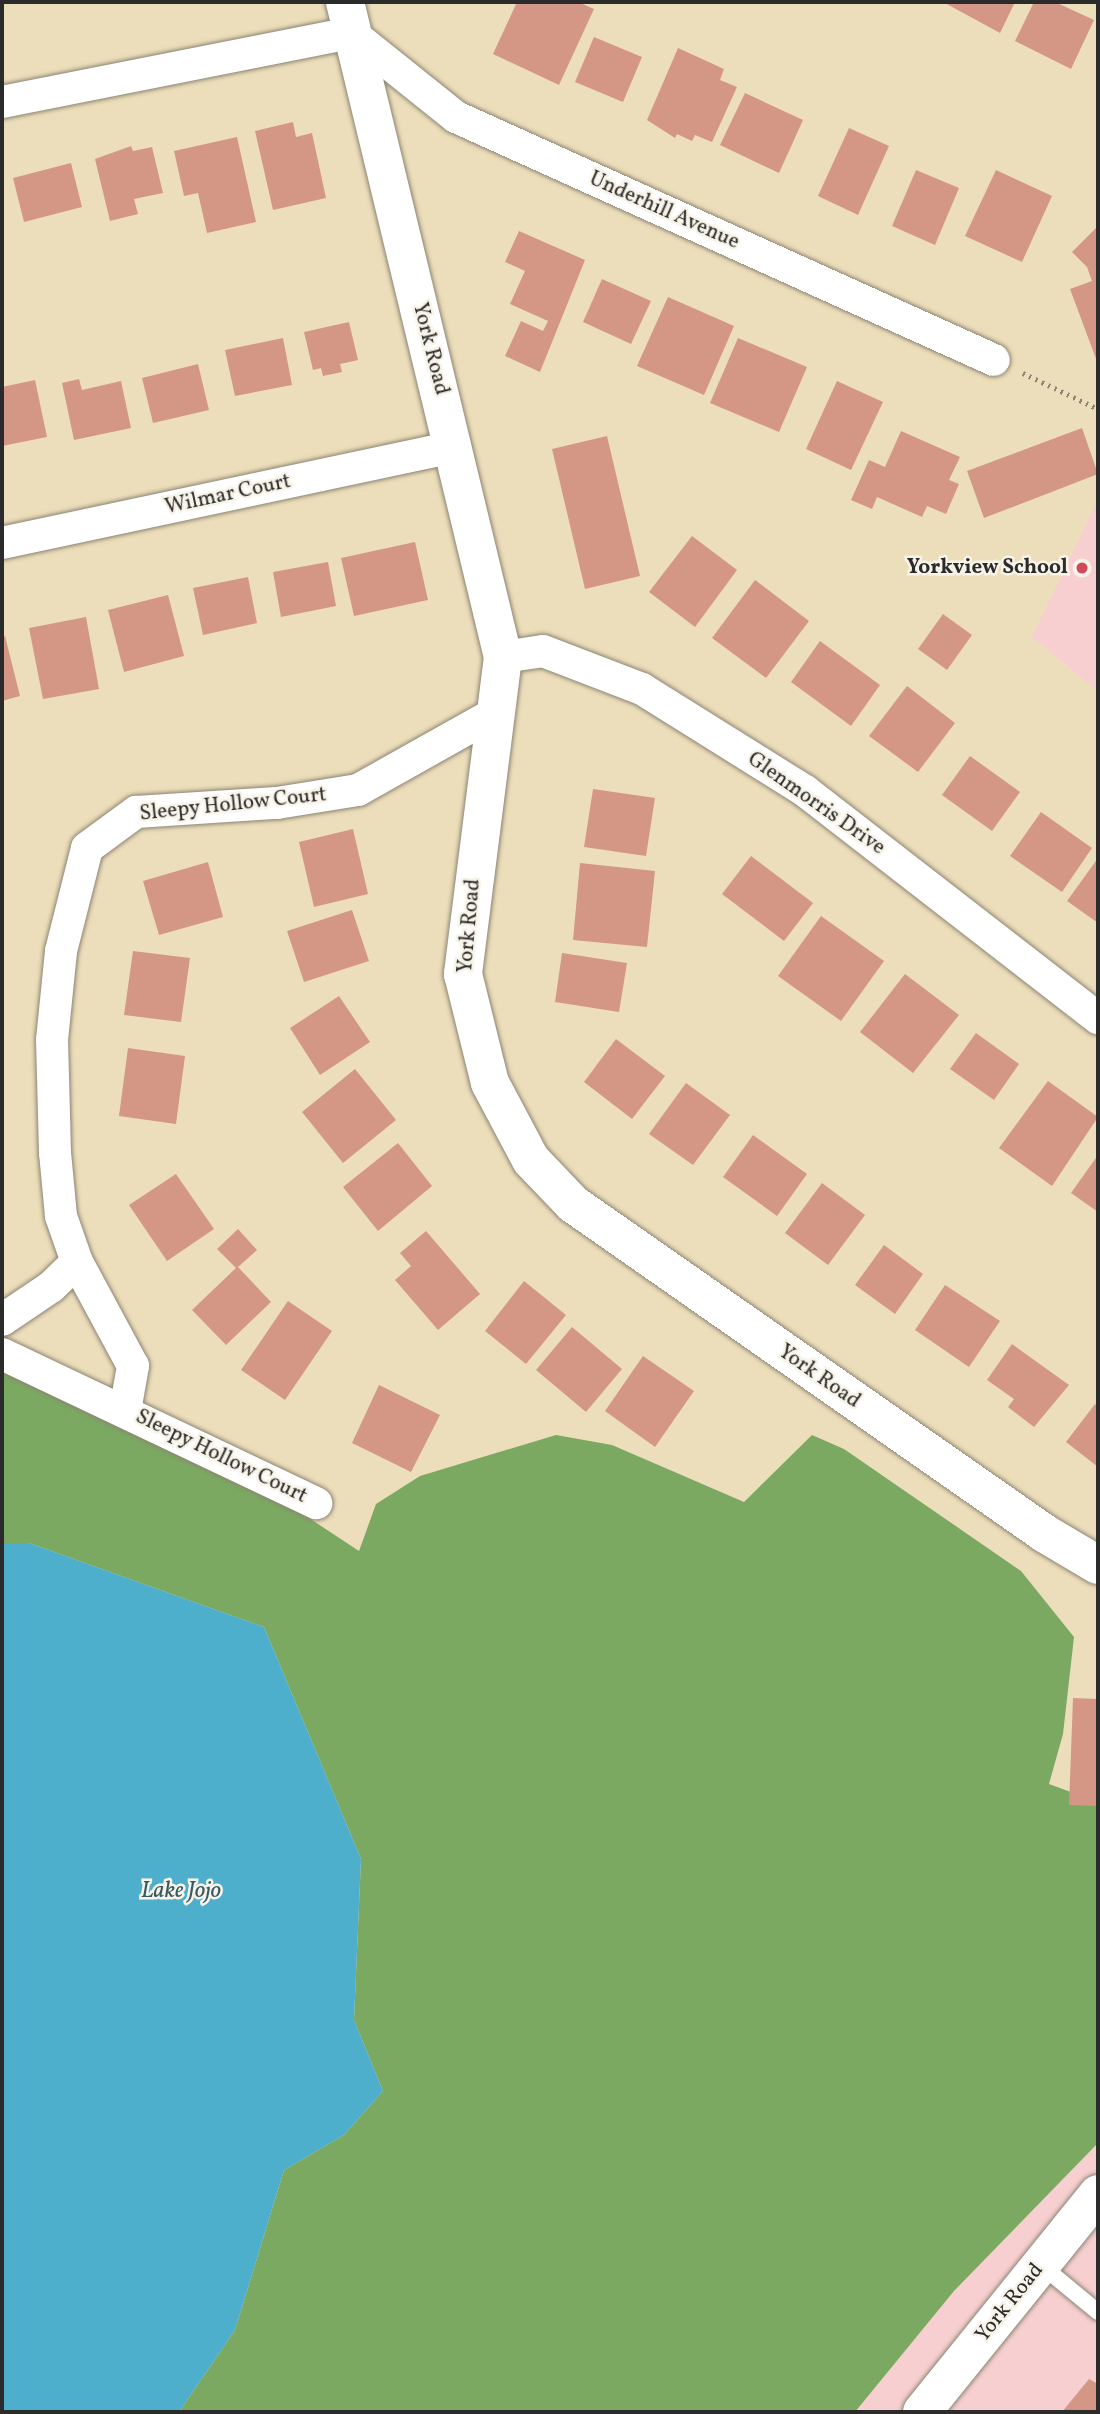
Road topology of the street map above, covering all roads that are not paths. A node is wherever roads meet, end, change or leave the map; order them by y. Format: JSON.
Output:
{"nodes":[{"id":1,"x":348,"y":18,"type":"edge"},
{"id":2,"x":2,"y":102,"type":"edge"},
{"id":3,"x":994,"y":359,"type":"road end"},
{"id":4,"x":455,"y":447,"type":"junction"},
{"id":5,"x":2,"y":543,"type":"edge"},
{"id":6,"x":503,"y":657,"type":"junction"},
{"id":7,"x":495,"y":713,"type":"junction"},
{"id":8,"x":1098,"y":1017,"type":"edge"},
{"id":9,"x":77,"y":1262,"type":"junction"},
{"id":10,"x":2,"y":1320,"type":"edge"},
{"id":11,"x":2,"y":1354,"type":"edge"},
{"id":12,"x":125,"y":1411,"type":"junction"},
{"id":13,"x":316,"y":1503,"type":"dead end"},
{"id":14,"x":1098,"y":1565,"type":"edge"},
{"id":15,"x":1098,"y":2194,"type":"edge"},
{"id":16,"x":1041,"y":2265,"type":"junction"},
{"id":17,"x":1098,"y":2312,"type":"edge"},
{"id":18,"x":922,"y":2412,"type":"edge"}],
"edges":[{"from":1,"to":2,"type":"street"},
{"from":1,"to":3,"type":"street","name":"Underhill Avenue"},
{"from":1,"to":4,"type":"street","name":"York Road"},
{"from":4,"to":5,"type":"street","name":"Wilmar Court"},
{"from":4,"to":6,"type":"street","name":"York Road"},
{"from":6,"to":7,"type":"street","name":"York Road"},
{"from":6,"to":8,"type":"street","name":"Glenmorris Drive"},
{"from":7,"to":9,"type":"street","name":"Sleepy Hollow Court"},
{"from":7,"to":14,"type":"street","name":"York Road"},
{"from":9,"to":10,"type":"street"},
{"from":9,"to":12,"type":"street","name":"Sleepy Hollow Court"},
{"from":11,"to":12,"type":"street","name":"Sleepy Hollow Court"},
{"from":12,"to":13,"type":"street","name":"Sleepy Hollow Court"},
{"from":15,"to":16,"type":"street","name":"York Road"},
{"from":16,"to":17,"type":"lane"},
{"from":16,"to":18,"type":"street","name":"York Road"}]}
